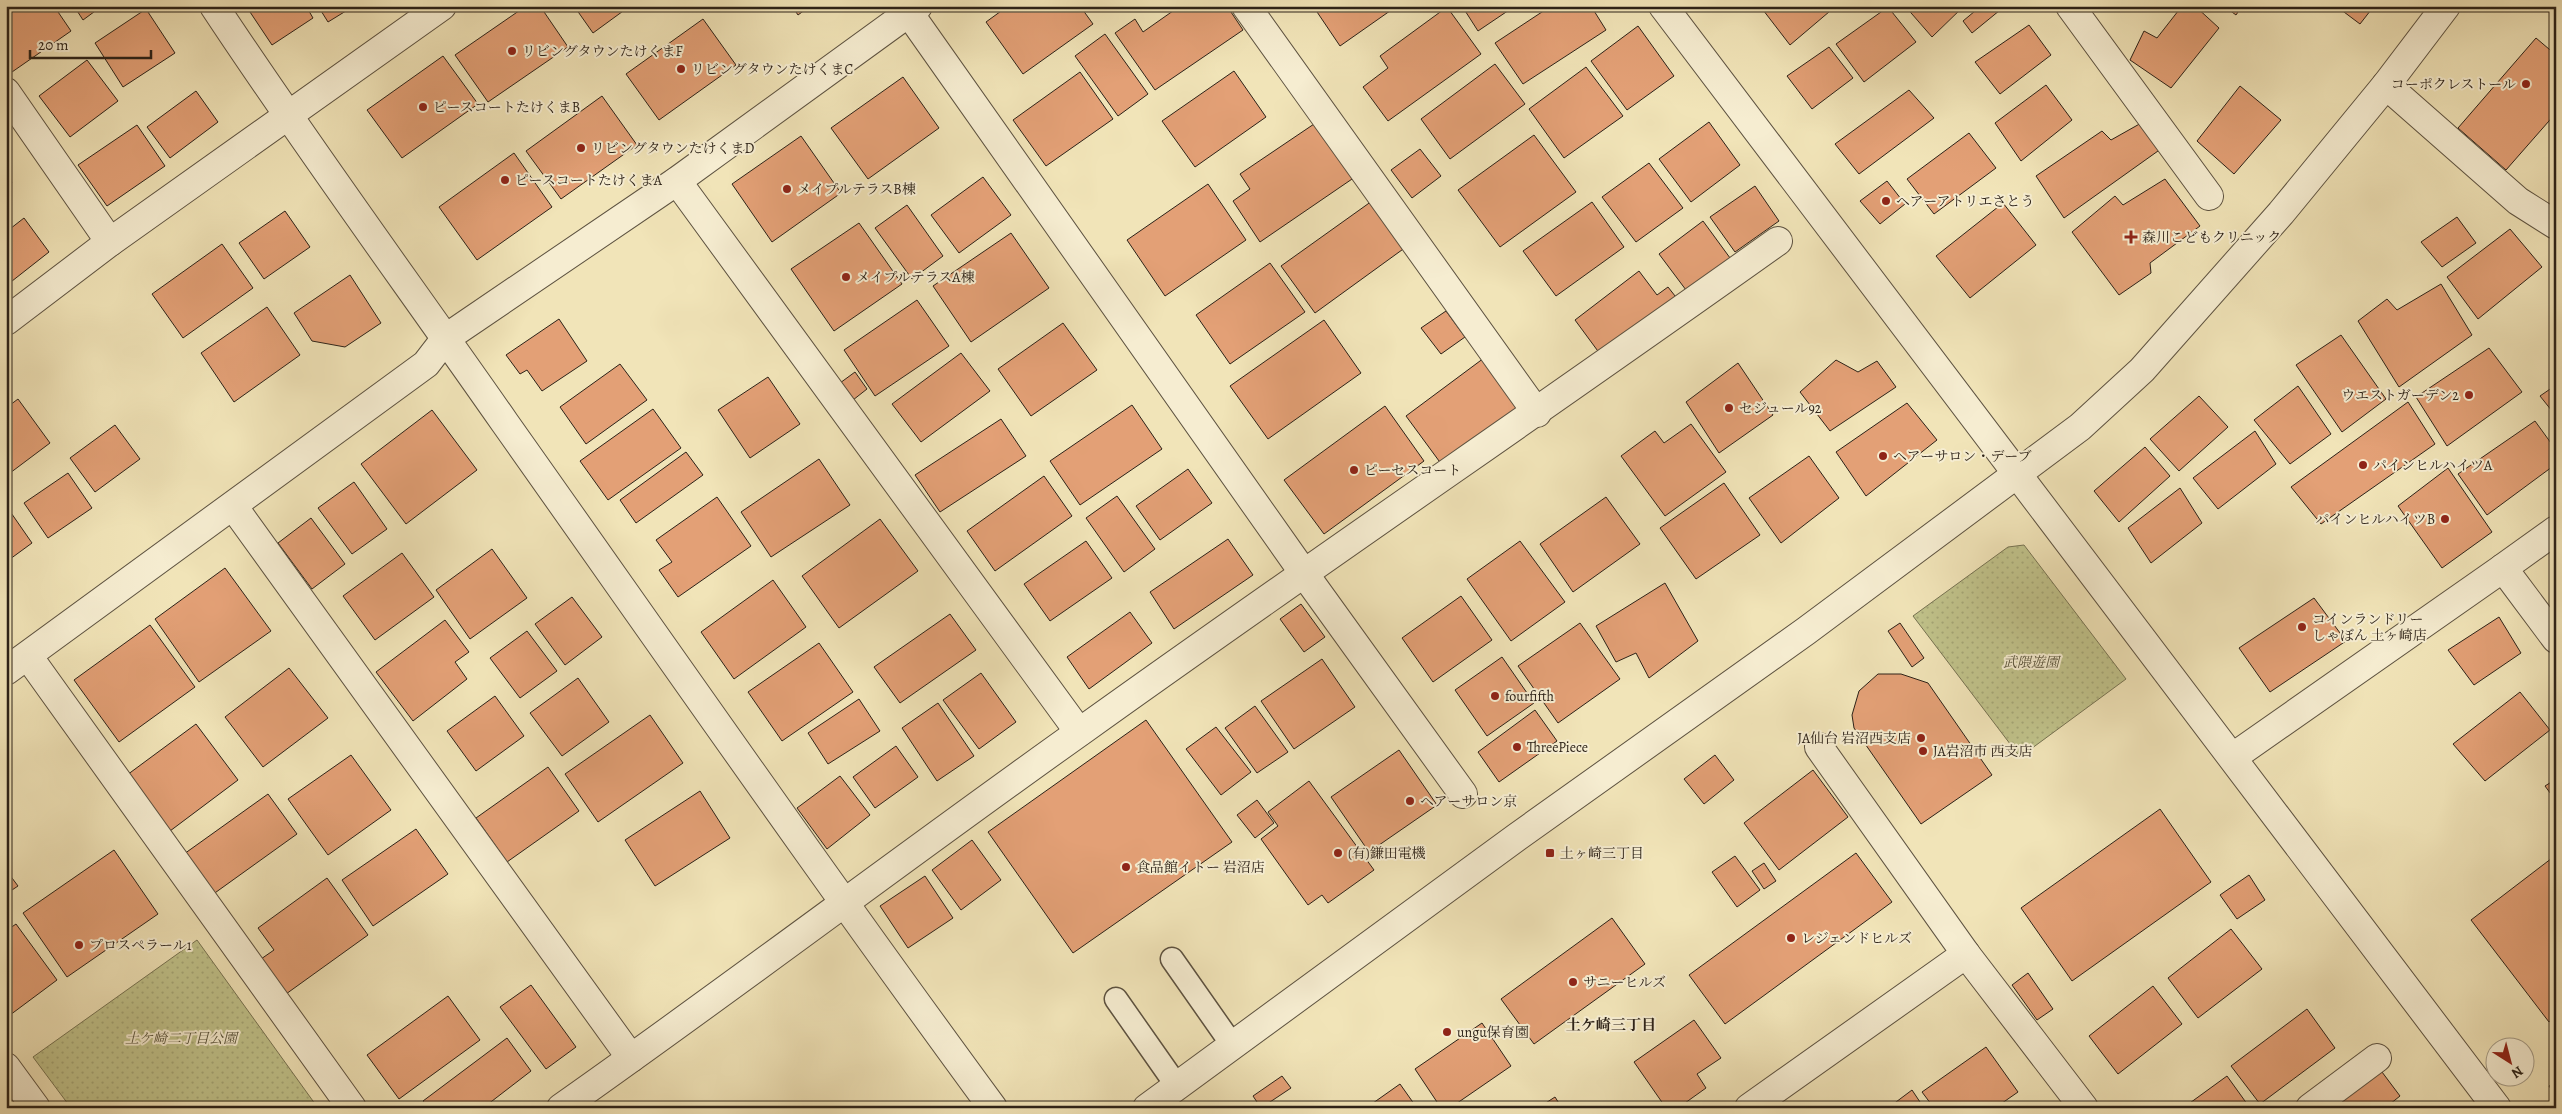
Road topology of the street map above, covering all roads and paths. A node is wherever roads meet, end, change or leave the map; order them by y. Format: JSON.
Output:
{"nodes":[{"id":1,"x":214,"y":6,"type":"edge"},
{"id":2,"x":442,"y":6,"type":"edge"},
{"id":3,"x":1246,"y":6,"type":"edge"},
{"id":4,"x":1663,"y":6,"type":"edge"},
{"id":5,"x":2070,"y":6,"type":"edge"},
{"id":6,"x":2446,"y":6,"type":"edge"},
{"id":7,"x":914,"y":10,"type":"edge"},
{"id":8,"x":2386,"y":85,"type":"junction"},
{"id":9,"x":6,"y":92,"type":"edge"},
{"id":10,"x":287,"y":117,"type":"junction"},
{"id":11,"x":677,"y":180,"type":"junction"},
{"id":12,"x":2209,"y":196,"type":"dead end"},
{"id":13,"x":2556,"y":225,"type":"edge"},
{"id":14,"x":1778,"y":241,"type":"dead end"},
{"id":15,"x":110,"y":242,"type":"junction"},
{"id":16,"x":6,"y":321,"type":"edge"},
{"id":17,"x":446,"y":338,"type":"junction"},
{"id":18,"x":1537,"y":413,"type":"junction"},
{"id":19,"x":2019,"y":474,"type":"junction"},
{"id":20,"x":233,"y":506,"type":"junction"},
{"id":21,"x":2556,"y":530,"type":"edge"},
{"id":22,"x":2503,"y":568,"type":"junction"},
{"id":23,"x":1303,"y":572,"type":"junction"},
{"id":24,"x":2556,"y":639,"type":"edge"},
{"id":25,"x":28,"y":656,"type":"junction"},
{"id":26,"x":6,"y":671,"type":"edge"},
{"id":27,"x":1079,"y":732,"type":"junction"},
{"id":28,"x":1818,"y":747,"type":"dead end"},
{"id":29,"x":2233,"y":757,"type":"junction"},
{"id":30,"x":1463,"y":794,"type":"dead end"},
{"id":31,"x":843,"y":903,"type":"junction"},
{"id":32,"x":1966,"y":954,"type":"junction"},
{"id":33,"x":1172,"y":959,"type":"dead end"},
{"id":34,"x":1116,"y":999,"type":"dead end"},
{"id":35,"x":1233,"y":1046,"type":"junction"},
{"id":36,"x":631,"y":1058,"type":"junction"},
{"id":37,"x":2377,"y":1058,"type":"dead end"},
{"id":38,"x":6,"y":1067,"type":"edge"},
{"id":39,"x":1176,"y":1086,"type":"junction"},
{"id":40,"x":36,"y":1108,"type":"edge"},
{"id":41,"x":352,"y":1108,"type":"edge"},
{"id":42,"x":561,"y":1108,"type":"edge"},
{"id":43,"x":993,"y":1108,"type":"edge"},
{"id":44,"x":1147,"y":1108,"type":"edge"},
{"id":45,"x":1749,"y":1108,"type":"edge"},
{"id":46,"x":2084,"y":1108,"type":"edge"},
{"id":47,"x":2310,"y":1108,"type":"edge"},
{"id":48,"x":2497,"y":1108,"type":"edge"}],
"edges":[{"from":1,"to":10,"type":"street"},
{"from":2,"to":10,"type":"street"},
{"from":3,"to":18,"type":"street"},
{"from":4,"to":19,"type":"street"},
{"from":5,"to":12,"type":"street"},
{"from":6,"to":8,"type":"street"},
{"from":7,"to":11,"type":"street"},
{"from":7,"to":23,"type":"street"},
{"from":8,"to":13,"type":"street"},
{"from":8,"to":19,"type":"street"},
{"from":9,"to":15,"type":"street"},
{"from":10,"to":15,"type":"street"},
{"from":10,"to":17,"type":"street"},
{"from":11,"to":17,"type":"street"},
{"from":11,"to":27,"type":"street"},
{"from":14,"to":18,"type":"street"},
{"from":15,"to":16,"type":"street"},
{"from":17,"to":20,"type":"street"},
{"from":17,"to":31,"type":"street"},
{"from":18,"to":23,"type":"street"},
{"from":19,"to":29,"type":"street"},
{"from":19,"to":35,"type":"street"},
{"from":20,"to":25,"type":"street"},
{"from":20,"to":36,"type":"street"},
{"from":21,"to":22,"type":"street"},
{"from":22,"to":24,"type":"street"},
{"from":22,"to":29,"type":"street"},
{"from":23,"to":27,"type":"street"},
{"from":23,"to":30,"type":"street"},
{"from":25,"to":26,"type":"street"},
{"from":25,"to":41,"type":"street"},
{"from":27,"to":31,"type":"street"},
{"from":28,"to":32,"type":"street"},
{"from":29,"to":48,"type":"street"},
{"from":31,"to":36,"type":"street"},
{"from":31,"to":43,"type":"street"},
{"from":32,"to":45,"type":"street"},
{"from":32,"to":46,"type":"street"},
{"from":33,"to":35,"type":"lane"},
{"from":34,"to":39,"type":"lane"},
{"from":35,"to":39,"type":"street"},
{"from":36,"to":42,"type":"street"},
{"from":37,"to":47,"type":"street"},
{"from":38,"to":40,"type":"street"},
{"from":39,"to":44,"type":"street"}]}
